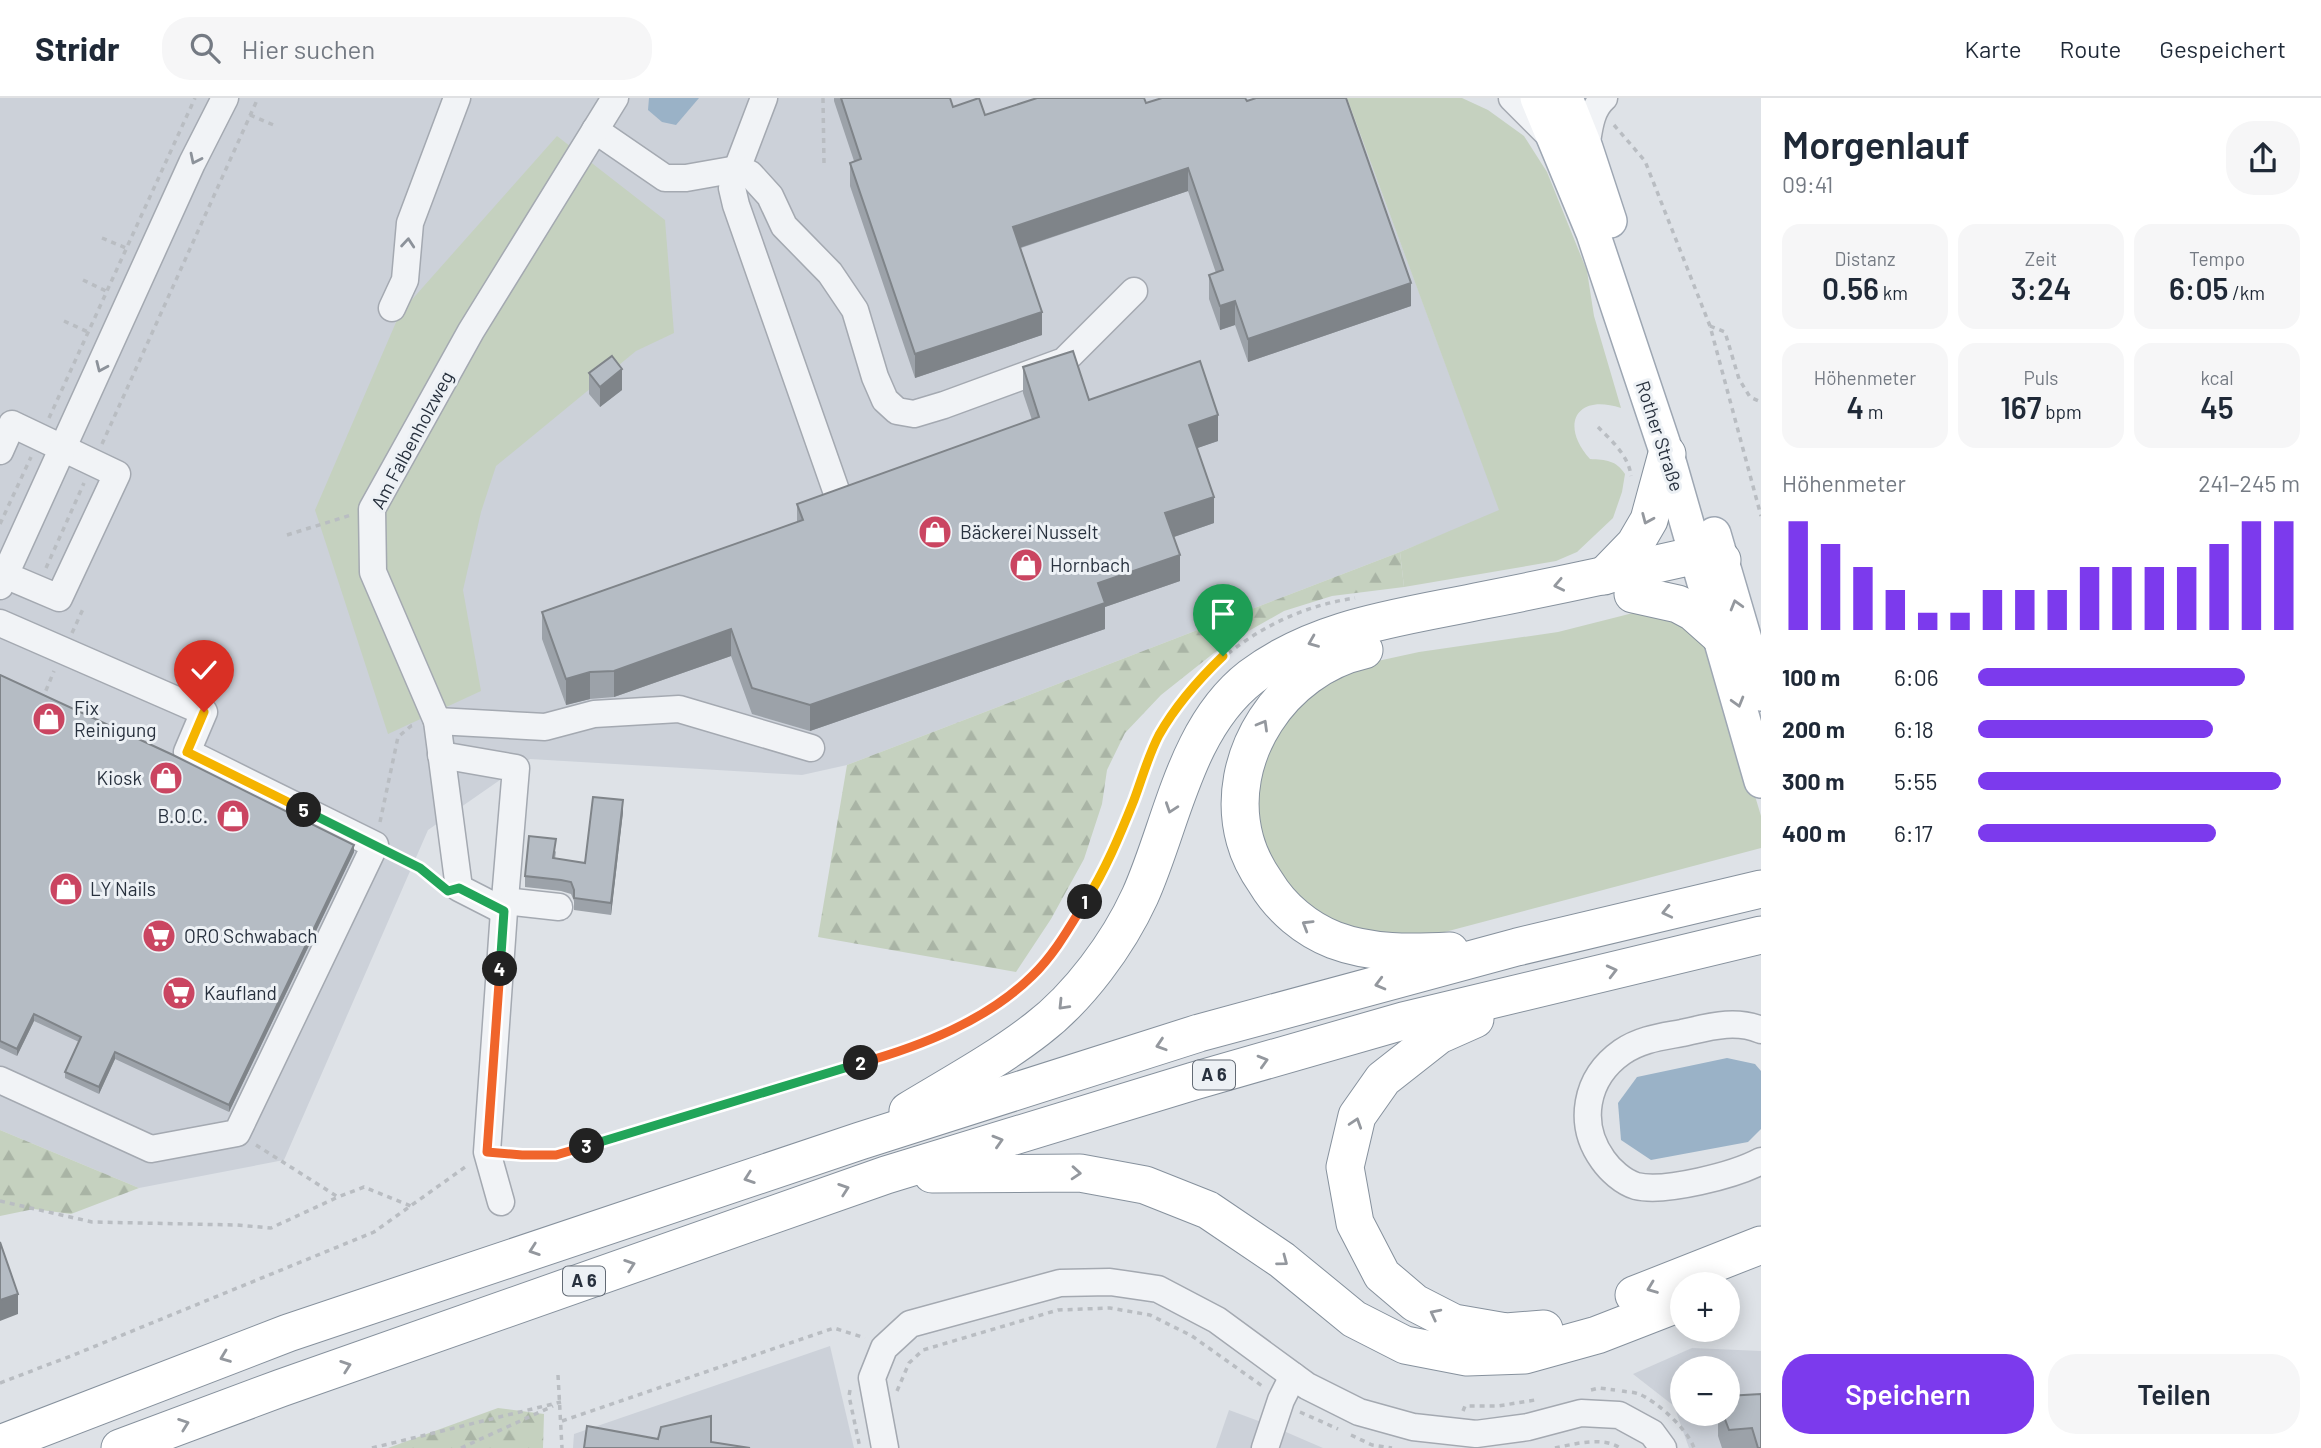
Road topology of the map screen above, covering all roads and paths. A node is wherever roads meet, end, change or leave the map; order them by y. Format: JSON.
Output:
{"nodes":[{"id":1,"x":195,"y":98,"type":"edge"},
{"id":2,"x":225,"y":98,"type":"edge"},
{"id":3,"x":258,"y":98,"type":"edge"},
{"id":4,"x":457,"y":98,"type":"edge"},
{"id":5,"x":615,"y":98,"type":"edge"},
{"id":6,"x":764,"y":98,"type":"edge"},
{"id":7,"x":823,"y":98,"type":"edge"},
{"id":8,"x":1512,"y":98,"type":"edge"},
{"id":9,"x":1537,"y":98,"type":"edge"},
{"id":10,"x":1589,"y":100,"type":"edge"},
{"id":11,"x":250,"y":115,"type":"junction"},
{"id":12,"x":276,"y":126,"type":"dead end"},
{"id":13,"x":595,"y":130,"type":"junction"},
{"id":14,"x":1570,"y":145,"type":"junction"},
{"id":15,"x":824,"y":165,"type":"dead end"},
{"id":16,"x":737,"y":169,"type":"junction"},
{"id":17,"x":102,"y":238,"type":"dead end"},
{"id":18,"x":126,"y":248,"type":"junction"},
{"id":19,"x":83,"y":280,"type":"dead end"},
{"id":20,"x":107,"y":291,"type":"junction"},
{"id":21,"x":1134,"y":291,"type":"dead end"},
{"id":22,"x":392,"y":308,"type":"dead end"},
{"id":23,"x":64,"y":321,"type":"dead end"},
{"id":24,"x":1710,"y":326,"type":"junction"},
{"id":25,"x":88,"y":332,"type":"junction"},
{"id":26,"x":1761,"y":402,"type":"edge"},
{"id":27,"x":1598,"y":427,"type":"dead end"},
{"id":28,"x":51,"y":443,"type":"junction"},
{"id":29,"x":0,"y":451,"type":"edge"},
{"id":30,"x":1667,"y":454,"type":"junction"},
{"id":31,"x":93,"y":463,"type":"junction"},
{"id":32,"x":1631,"y":480,"type":"dead end"},
{"id":33,"x":839,"y":499,"type":"edge"},
{"id":34,"x":372,"y":509,"type":"junction"},
{"id":35,"x":1761,"y":516,"type":"edge"},
{"id":36,"x":0,"y":524,"type":"edge"},
{"id":37,"x":286,"y":535,"type":"dead end"},
{"id":38,"x":1707,"y":563,"type":"junction"},
{"id":39,"x":2,"y":578,"type":"edge"},
{"id":40,"x":1618,"y":585,"type":"junction"},
{"id":41,"x":48,"y":593,"type":"junction"},
{"id":42,"x":1366,"y":596,"type":"dead end"},
{"id":43,"x":0,"y":623,"type":"edge"},
{"id":44,"x":1720,"y":636,"type":"junction"},
{"id":45,"x":1761,"y":694,"type":"edge"},
{"id":46,"x":438,"y":721,"type":"junction"},
{"id":47,"x":811,"y":748,"type":"dead end"},
{"id":48,"x":441,"y":755,"type":"junction"},
{"id":49,"x":1761,"y":781,"type":"edge"},
{"id":50,"x":375,"y":845,"type":"junction"},
{"id":51,"x":459,"y":888,"type":"junction"},
{"id":52,"x":1747,"y":892,"type":"edge"},
{"id":53,"x":504,"y":906,"type":"junction"},
{"id":54,"x":559,"y":907,"type":"dead end"},
{"id":55,"x":1755,"y":937,"type":"edge"},
{"id":56,"x":1517,"y":947,"type":"junction"},
{"id":57,"x":1546,"y":988,"type":"junction"},
{"id":58,"x":1761,"y":1030,"type":"edge"},
{"id":59,"x":0,"y":1080,"type":"edge"},
{"id":60,"x":237,"y":1133,"type":"junction"},
{"id":61,"x":860,"y":1140,"type":"junction"},
{"id":62,"x":487,"y":1152,"type":"junction"},
{"id":63,"x":1761,"y":1161,"type":"edge"},
{"id":64,"x":886,"y":1175,"type":"junction"},
{"id":65,"x":338,"y":1197,"type":"junction"},
{"id":66,"x":0,"y":1201,"type":"edge"},
{"id":67,"x":501,"y":1202,"type":"dead end"},
{"id":68,"x":411,"y":1206,"type":"junction"},
{"id":69,"x":1761,"y":1245,"type":"edge"},
{"id":70,"x":1761,"y":1271,"type":"edge"},
{"id":71,"x":1740,"y":1279,"type":"edge"},
{"id":72,"x":1670,"y":1307,"type":"edge"},
{"id":73,"x":884,"y":1348,"type":"junction"},
{"id":74,"x":909,"y":1363,"type":"junction"},
{"id":75,"x":558,"y":1375,"type":"dead end"},
{"id":76,"x":1293,"y":1376,"type":"junction"},
{"id":77,"x":0,"y":1383,"type":"edge"},
{"id":78,"x":896,"y":1394,"type":"dead end"},
{"id":79,"x":1281,"y":1400,"type":"junction"},
{"id":80,"x":561,"y":1402,"type":"junction"},
{"id":81,"x":562,"y":1421,"type":"junction"},
{"id":82,"x":1507,"y":1439,"type":"edge"},
{"id":83,"x":0,"y":1444,"type":"edge"},
{"id":84,"x":120,"y":1448,"type":"edge"},
{"id":85,"x":372,"y":1448,"type":"edge"},
{"id":86,"x":461,"y":1448,"type":"edge"},
{"id":87,"x":562,"y":1448,"type":"edge"},
{"id":88,"x":885,"y":1448,"type":"edge"},
{"id":89,"x":1265,"y":1448,"type":"edge"},
{"id":90,"x":1392,"y":1448,"type":"edge"},
{"id":91,"x":1555,"y":1448,"type":"edge"},
{"id":92,"x":1620,"y":1448,"type":"edge"},
{"id":93,"x":1663,"y":1448,"type":"edge"}],
"edges":[{"from":1,"to":18,"type":"path"},
{"from":2,"to":28,"type":"street","one_way":true},
{"from":3,"to":11,"type":"path"},
{"from":22,"to":4,"type":"street","one_way":true},
{"from":5,"to":13,"type":"street","name":"Am Falbenholzweg"},
{"from":6,"to":16,"type":"street"},
{"from":7,"to":15,"type":"path"},
{"from":8,"to":14,"type":"street"},
{"from":9,"to":14,"type":"main road","name":"Rother Straße"},
{"from":10,"to":14,"type":"main road","name":"Rother Straße"},
{"from":10,"to":24,"type":"path"},
{"from":11,"to":12,"type":"path"},
{"from":11,"to":31,"type":"path"},
{"from":13,"to":16,"type":"street"},
{"from":13,"to":34,"type":"street","name":"Am Falbenholzweg"},
{"from":14,"to":30,"type":"main road","name":"Rother Straße"},
{"from":14,"to":38,"type":"main road","name":"Rother Straße"},
{"from":16,"to":21,"type":"street"},
{"from":16,"to":33,"type":"street"},
{"from":17,"to":18,"type":"path"},
{"from":18,"to":20,"type":"path"},
{"from":19,"to":20,"type":"path"},
{"from":20,"to":25,"type":"path"},
{"from":23,"to":25,"type":"path"},
{"from":24,"to":26,"type":"path"},
{"from":24,"to":35,"type":"path"},
{"from":25,"to":28,"type":"path"},
{"from":27,"to":32,"type":"path"},
{"from":28,"to":29,"type":"street"},
{"from":28,"to":31,"type":"street"},
{"from":28,"to":36,"type":"path"},
{"from":28,"to":39,"type":"street"},
{"from":30,"to":38,"type":"main road","name":"Rother Straße"},
{"from":30,"to":40,"type":"highway","one_way":true},
{"from":31,"to":41,"type":"path"},
{"from":31,"to":41,"type":"street"},
{"from":34,"to":37,"type":"path"},
{"from":34,"to":46,"type":"street","name":"Am Falbenholzweg"},
{"from":38,"to":40,"type":"highway"},
{"from":38,"to":44,"type":"main road","name":"Rother Straße"},
{"from":45,"to":38,"type":"main road","name":"Rother Straße","one_way":true},
{"from":39,"to":41,"type":"street"},
{"from":40,"to":44,"type":"highway"},
{"from":56,"to":40,"type":"highway","one_way":true},
{"from":40,"to":61,"type":"highway","one_way":true},
{"from":42,"to":62,"type":"path"},
{"from":43,"to":50,"type":"street"},
{"from":44,"to":49,"type":"main road","name":"Rother Straße","one_way":true},
{"from":46,"to":47,"type":"street"},
{"from":46,"to":48,"type":"street","name":"Am Falbenholzweg"},
{"from":46,"to":50,"type":"path"},
{"from":48,"to":51,"type":"street","name":"Am Falbenholzweg"},
{"from":48,"to":53,"type":"street"},
{"from":50,"to":51,"type":"path"},
{"from":50,"to":60,"type":"street"},
{"from":51,"to":53,"type":"street"},
{"from":52,"to":56,"type":"highway","number":"A 6","one_way":true},
{"from":53,"to":54,"type":"street"},
{"from":53,"to":62,"type":"street"},
{"from":57,"to":55,"type":"highway","number":"A 6","one_way":true},
{"from":56,"to":61,"type":"highway","number":"A 6","one_way":true},
{"from":64,"to":57,"type":"highway","number":"A 6","one_way":true},
{"from":69,"to":57,"type":"highway","one_way":true},
{"from":58,"to":63,"type":"street"},
{"from":59,"to":60,"type":"street"},
{"from":60,"to":65,"type":"path"},
{"from":61,"to":83,"type":"highway","number":"A 6","one_way":true},
{"from":62,"to":67,"type":"street"},
{"from":62,"to":68,"type":"path"},
{"from":64,"to":72,"type":"highway","one_way":true},
{"from":84,"to":64,"type":"highway","number":"A 6","one_way":true},
{"from":65,"to":66,"type":"path"},
{"from":65,"to":68,"type":"path"},
{"from":68,"to":77,"type":"path"},
{"from":70,"to":71,"type":"highway"},
{"from":73,"to":74,"type":"path"},
{"from":73,"to":76,"type":"street"},
{"from":73,"to":81,"type":"path"},
{"from":73,"to":88,"type":"street"},
{"from":74,"to":78,"type":"path"},
{"from":74,"to":79,"type":"path"},
{"from":75,"to":80,"type":"path"},
{"from":76,"to":79,"type":"street"},
{"from":76,"to":82,"type":"street"},
{"from":79,"to":89,"type":"street"},
{"from":79,"to":90,"type":"path"},
{"from":80,"to":81,"type":"path"},
{"from":80,"to":85,"type":"path"},
{"from":80,"to":86,"type":"path"},
{"from":81,"to":87,"type":"path"},
{"from":82,"to":93,"type":"street"},
{"from":91,"to":92,"type":"path"}]}
